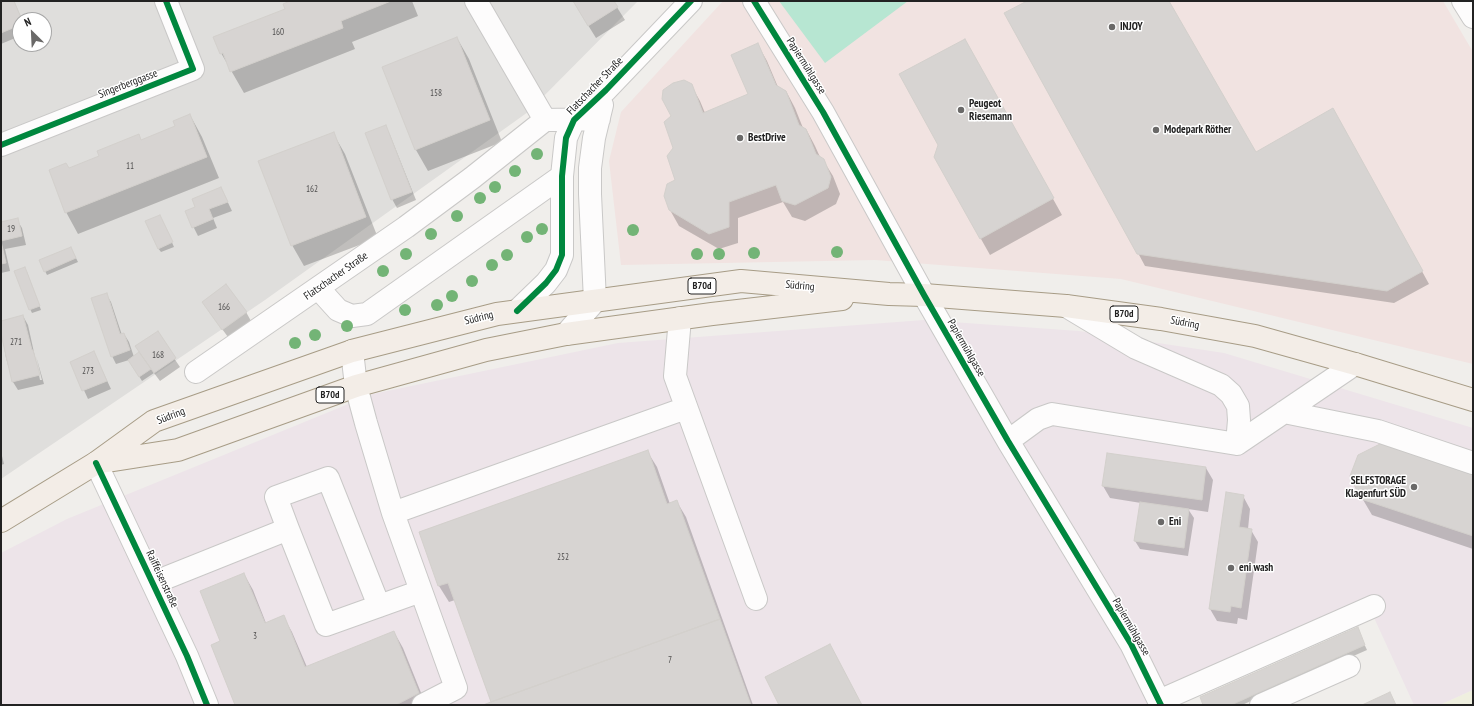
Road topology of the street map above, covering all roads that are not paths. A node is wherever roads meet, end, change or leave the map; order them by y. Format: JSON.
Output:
{"nodes":[{"id":1,"x":166,"y":1,"type":"edge"},
{"id":2,"x":476,"y":1,"type":"edge"},
{"id":3,"x":692,"y":1,"type":"edge"},
{"id":4,"x":754,"y":1,"type":"edge"},
{"id":5,"x":1463,"y":1,"type":"edge"},
{"id":6,"x":1473,"y":17,"type":"edge"},
{"id":7,"x":606,"y":90,"type":"junction"},
{"id":8,"x":598,"y":119,"type":"junction"},
{"id":9,"x":545,"y":120,"type":"junction"},
{"id":10,"x":574,"y":120,"type":"junction"},
{"id":11,"x":1,"y":145,"type":"edge"},
{"id":12,"x":562,"y":176,"type":"junction"},
{"id":13,"x":319,"y":289,"type":"junction"},
{"id":14,"x":889,"y":294,"type":"junction"},
{"id":15,"x":924,"y":294,"type":"junction"},
{"id":16,"x":595,"y":300,"type":"junction"},
{"id":17,"x":1066,"y":306,"type":"junction"},
{"id":18,"x":516,"y":311,"type":"junction"},
{"id":19,"x":680,"y":318,"type":"junction"},
{"id":20,"x":566,"y":334,"type":"junction"},
{"id":21,"x":352,"y":351,"type":"junction"},
{"id":22,"x":1355,"y":364,"type":"junction"},
{"id":23,"x":196,"y":372,"type":"dead end"},
{"id":24,"x":356,"y":386,"type":"junction"},
{"id":25,"x":1473,"y":400,"type":"edge"},
{"id":26,"x":686,"y":408,"type":"junction"},
{"id":27,"x":1284,"y":412,"type":"junction"},
{"id":28,"x":1008,"y":442,"type":"junction"},
{"id":29,"x":1237,"y":444,"type":"junction"},
{"id":30,"x":96,"y":463,"type":"junction"},
{"id":31,"x":1473,"y":463,"type":"edge"},
{"id":32,"x":392,"y":512,"type":"junction"},
{"id":33,"x":1,"y":521,"type":"edge"},
{"id":34,"x":288,"y":529,"type":"junction"},
{"id":35,"x":153,"y":583,"type":"junction"},
{"id":36,"x":421,"y":591,"type":"junction"},
{"id":37,"x":756,"y":599,"type":"dead end"},
{"id":38,"x":379,"y":606,"type":"junction"},
{"id":39,"x":1374,"y":606,"type":"dead end"},
{"id":40,"x":1349,"y":666,"type":"dead end"},
{"id":41,"x":1160,"y":703,"type":"edge"},
{"id":42,"x":207,"y":705,"type":"edge"},
{"id":43,"x":423,"y":705,"type":"edge"},
{"id":44,"x":1261,"y":705,"type":"edge"}],
"edges":[{"from":1,"to":11,"type":"street","name":"Singerberggasse"},
{"from":2,"to":9,"type":"street"},
{"from":3,"to":7,"type":"street","name":"Flatschacher Straße"},
{"from":4,"to":15,"type":"street","name":"Papiermühlgasse"},
{"from":5,"to":6,"type":"street"},
{"from":7,"to":8,"type":"street","name":"Flatschacher Straße"},
{"from":7,"to":10,"type":"street","name":"Flatschacher Straße"},
{"from":8,"to":10,"type":"street","name":"Flatschacher Straße"},
{"from":8,"to":16,"type":"street","name":"Flatschacher Straße"},
{"from":9,"to":10,"type":"street","name":"Flatschacher Straße"},
{"from":9,"to":13,"type":"street","name":"Flatschacher Straße"},
{"from":10,"to":12,"type":"street","name":"Flatschacher Straße"},
{"from":12,"to":13,"type":"street"},
{"from":12,"to":18,"type":"street","name":"Flatschacher Straße"},
{"from":13,"to":23,"type":"street","name":"Flatschacher Straße"},
{"from":14,"to":15,"type":"main road","name":"Südring","number":"B70d"},
{"from":14,"to":16,"type":"main road","name":"Südring","number":"B70d"},
{"from":14,"to":19,"type":"main road","name":"Südring","number":"B70d"},
{"from":15,"to":17,"type":"main road","name":"Südring","number":"B70d"},
{"from":15,"to":28,"type":"street","name":"Papiermühlgasse"},
{"from":16,"to":18,"type":"main road","name":"Südring","number":"B70d"},
{"from":16,"to":20,"type":"street"},
{"from":17,"to":22,"type":"main road","name":"Südring","number":"B70d"},
{"from":17,"to":29,"type":"street"},
{"from":18,"to":21,"type":"main road","name":"Südring","number":"B70d"},
{"from":19,"to":20,"type":"main road","name":"Südring","number":"B70d"},
{"from":19,"to":26,"type":"street"},
{"from":20,"to":24,"type":"main road","name":"Südring","number":"B70d"},
{"from":21,"to":24,"type":"street"},
{"from":21,"to":30,"type":"main road","name":"Südring","number":"B70d"},
{"from":22,"to":25,"type":"main road","name":"Südring","number":"B70d"},
{"from":22,"to":27,"type":"street"},
{"from":24,"to":30,"type":"main road","name":"Südring","number":"B70d"},
{"from":24,"to":32,"type":"street"},
{"from":26,"to":32,"type":"street"},
{"from":26,"to":37,"type":"street"},
{"from":27,"to":29,"type":"street"},
{"from":27,"to":31,"type":"street"},
{"from":28,"to":29,"type":"street"},
{"from":28,"to":41,"type":"street","name":"Papiermühlgasse"},
{"from":30,"to":33,"type":"main road","name":"Südring","number":"B70d"},
{"from":30,"to":35,"type":"street","name":"Raiffeisenstraße"},
{"from":32,"to":36,"type":"street"},
{"from":34,"to":35,"type":"street"},
{"from":34,"to":38,"type":"street"},
{"from":34,"to":38,"type":"street"},
{"from":35,"to":42,"type":"street","name":"Raiffeisenstraße"},
{"from":36,"to":38,"type":"street"},
{"from":36,"to":43,"type":"street"},
{"from":39,"to":41,"type":"street"},
{"from":40,"to":44,"type":"street"}]}
